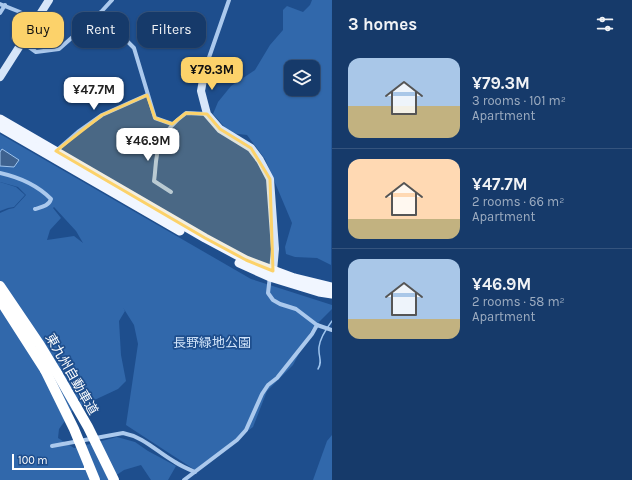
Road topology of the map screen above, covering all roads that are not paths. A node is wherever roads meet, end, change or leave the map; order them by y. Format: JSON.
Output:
{"nodes":[{"id":1,"x":48,"y":0,"type":"edge"},
{"id":2,"x":112,"y":0,"type":"edge"},
{"id":3,"x":229,"y":0,"type":"edge"},
{"id":4,"x":0,"y":4,"type":"edge"},
{"id":5,"x":5,"y":5,"type":"junction"},
{"id":6,"x":20,"y":12,"type":"edge"},
{"id":7,"x":41,"y":12,"type":"edge"},
{"id":8,"x":101,"y":12,"type":"edge"},
{"id":9,"x":0,"y":13,"type":"edge"},
{"id":10,"x":72,"y":37,"type":"edge"},
{"id":11,"x":129,"y":43,"type":"edge"},
{"id":12,"x":64,"y":44,"type":"edge"},
{"id":13,"x":18,"y":48,"type":"edge"},
{"id":14,"x":30,"y":48,"type":"edge"},
{"id":15,"x":60,"y":48,"type":"edge"},
{"id":16,"x":205,"y":69,"type":"joint"},
{"id":17,"x":0,"y":77,"type":"edge"},
{"id":18,"x":147,"y":95,"type":"junction"},
{"id":19,"x":207,"y":114,"type":"junction"},
{"id":20,"x":0,"y":119,"type":"edge"},
{"id":21,"x":172,"y":124,"type":"junction"},
{"id":22,"x":0,"y":127,"type":"edge"},
{"id":23,"x":56,"y":151,"type":"junction"},
{"id":24,"x":0,"y":173,"type":"edge"},
{"id":25,"x":171,"y":192,"type":"dead end"},
{"id":26,"x":35,"y":209,"type":"dead end"},
{"id":27,"x":272,"y":274,"type":"junction"},
{"id":28,"x":0,"y":286,"type":"edge"},
{"id":29,"x":332,"y":287,"type":"edge"},
{"id":30,"x":332,"y":294,"type":"edge"},
{"id":31,"x":2,"y":298,"type":"edge"},
{"id":32,"x":317,"y":325,"type":"junction"},
{"id":33,"x":332,"y":330,"type":"edge"},
{"id":34,"x":52,"y":446,"type":"dead end"},
{"id":35,"x":195,"y":472,"type":"junction"},
{"id":36,"x":95,"y":480,"type":"edge"},
{"id":37,"x":114,"y":480,"type":"edge"},
{"id":38,"x":184,"y":480,"type":"edge"}],
"edges":[{"from":1,"to":7,"type":"street"},
{"from":2,"to":8,"type":"street"},
{"from":3,"to":16,"type":"street"},
{"from":4,"to":5,"type":"street"},
{"from":5,"to":6,"type":"street"},
{"from":5,"to":9,"type":"street"},
{"from":10,"to":12,"type":"street"},
{"from":11,"to":18,"type":"street"},
{"from":13,"to":17,"type":"street"},
{"from":14,"to":15,"type":"street"},
{"from":16,"to":19,"type":"street"},
{"from":18,"to":21,"type":"street"},
{"from":18,"to":23,"type":"street"},
{"from":19,"to":21,"type":"street"},
{"from":19,"to":27,"type":"street"},
{"from":20,"to":23,"type":"main road"},
{"from":21,"to":25,"type":"street"},
{"from":22,"to":27,"type":"main road"},
{"from":23,"to":27,"type":"main road"},
{"from":24,"to":26,"type":"street"},
{"from":27,"to":29,"type":"main road"},
{"from":27,"to":30,"type":"main road"},
{"from":27,"to":32,"type":"street"},
{"from":28,"to":31,"type":"highway","name":"東九州自動車道"},
{"from":31,"to":36,"type":"highway","name":"東九州自動車道","bridge":true},
{"from":31,"to":37,"type":"highway","name":"東九州自動車道","bridge":true},
{"from":32,"to":33,"type":"street"},
{"from":32,"to":35,"type":"street"},
{"from":34,"to":35,"type":"street"},
{"from":35,"to":38,"type":"street"}]}
